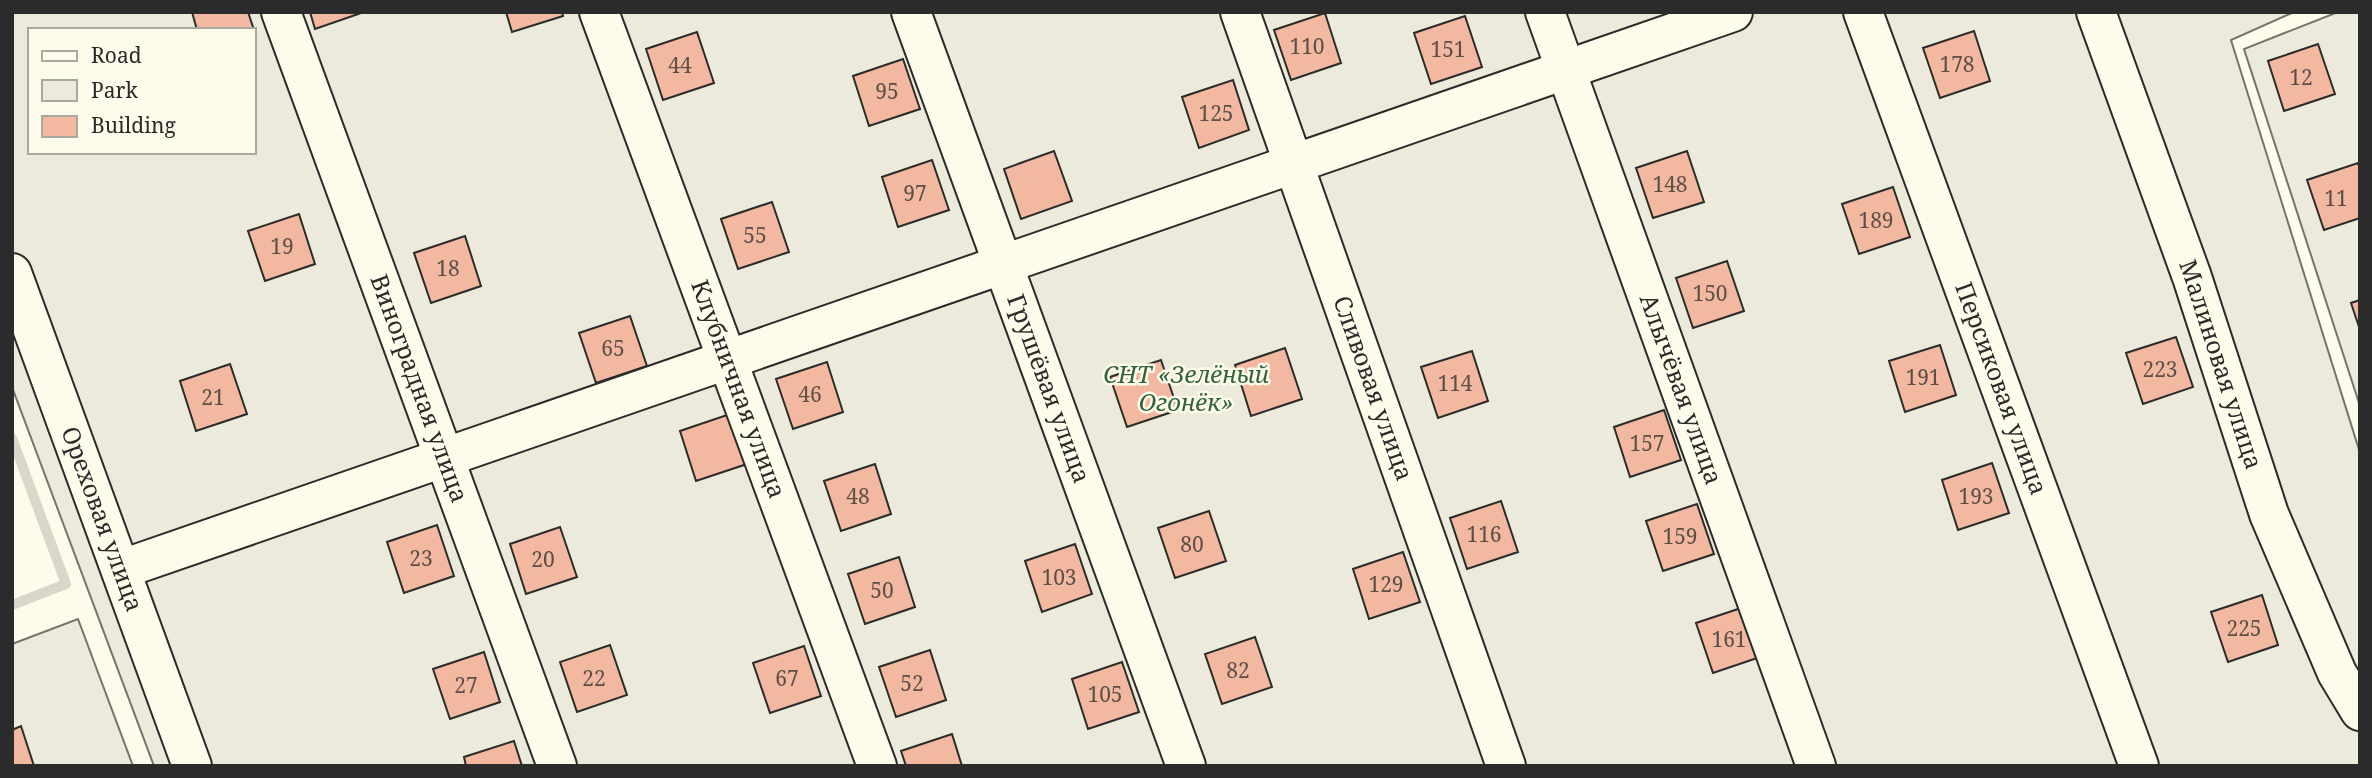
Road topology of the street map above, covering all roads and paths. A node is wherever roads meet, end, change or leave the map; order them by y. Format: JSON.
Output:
{"nodes":[{"id":1,"x":281,"y":12,"type":"edge"},
{"id":2,"x":599,"y":12,"type":"edge"},
{"id":3,"x":911,"y":12,"type":"edge"},
{"id":4,"x":1240,"y":12,"type":"edge"},
{"id":5,"x":1545,"y":12,"type":"edge"},
{"id":6,"x":1733,"y":12,"type":"edge"},
{"id":7,"x":1863,"y":12,"type":"edge"},
{"id":8,"x":2096,"y":12,"type":"edge"},
{"id":9,"x":1566,"y":70,"type":"junction"},
{"id":10,"x":1294,"y":164,"type":"junction"},
{"id":11,"x":1003,"y":264,"type":"junction"},
{"id":12,"x":12,"y":273,"type":"edge"},
{"id":13,"x":727,"y":359,"type":"junction"},
{"id":14,"x":443,"y":457,"type":"junction"},
{"id":15,"x":122,"y":569,"type":"junction"},
{"id":16,"x":2360,"y":710,"type":"edge"},
{"id":17,"x":192,"y":766,"type":"edge"},
{"id":18,"x":557,"y":766,"type":"edge"},
{"id":19,"x":877,"y":766,"type":"edge"},
{"id":20,"x":1186,"y":766,"type":"edge"},
{"id":21,"x":1506,"y":766,"type":"edge"},
{"id":22,"x":1816,"y":766,"type":"edge"},
{"id":23,"x":2139,"y":766,"type":"edge"}],
"edges":[{"from":1,"to":14,"type":"street","name":"Виноградная улица"},
{"from":2,"to":13,"type":"street","name":"Клубничная улица"},
{"from":3,"to":11,"type":"street","name":"Грушёвая улица"},
{"from":4,"to":10,"type":"street","name":"Сливовая улица"},
{"from":5,"to":9,"type":"street","name":"Алычёвая улица"},
{"from":6,"to":9,"type":"street"},
{"from":7,"to":23,"type":"street","name":"Персиковая улица"},
{"from":8,"to":16,"type":"street","name":"Малиновая улица"},
{"from":9,"to":10,"type":"street"},
{"from":9,"to":22,"type":"street","name":"Алычёвая улица"},
{"from":10,"to":11,"type":"street"},
{"from":10,"to":21,"type":"street","name":"Сливовая улица"},
{"from":11,"to":13,"type":"street"},
{"from":11,"to":20,"type":"street","name":"Грушёвая улица"},
{"from":12,"to":15,"type":"street","name":"Ореховая улица"},
{"from":13,"to":14,"type":"street"},
{"from":13,"to":19,"type":"street","name":"Клубничная улица"},
{"from":14,"to":15,"type":"street"},
{"from":14,"to":18,"type":"street","name":"Виноградная улица"},
{"from":15,"to":17,"type":"street","name":"Ореховая улица"}]}
